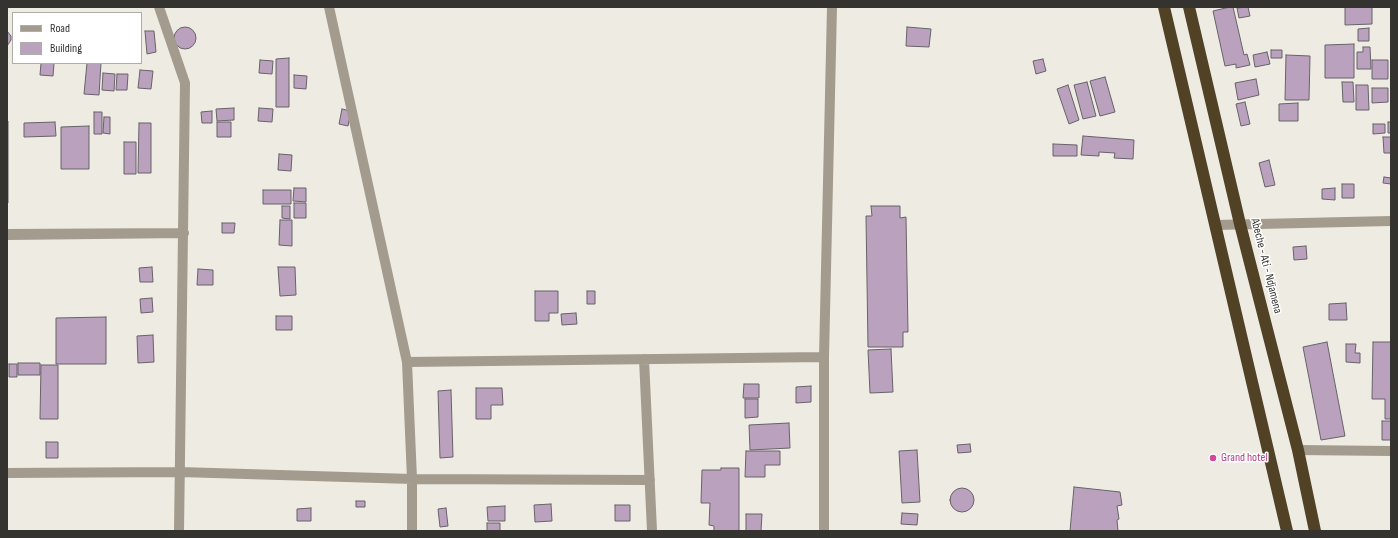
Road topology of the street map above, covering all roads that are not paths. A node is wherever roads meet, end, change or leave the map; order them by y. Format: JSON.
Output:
{"nodes":[{"id":1,"x":159,"y":7,"type":"edge"},
{"id":2,"x":329,"y":7,"type":"edge"},
{"id":3,"x":832,"y":7,"type":"edge"},
{"id":4,"x":1164,"y":7,"type":"edge"},
{"id":5,"x":1189,"y":7,"type":"edge"},
{"id":6,"x":1391,"y":221,"type":"edge"},
{"id":7,"x":1240,"y":224,"type":"junction"},
{"id":8,"x":1215,"y":225,"type":"junction"},
{"id":9,"x":184,"y":233,"type":"junction"},
{"id":10,"x":7,"y":235,"type":"edge"},
{"id":11,"x":824,"y":357,"type":"junction"},
{"id":12,"x":644,"y":359,"type":"junction"},
{"id":13,"x":407,"y":362,"type":"junction"},
{"id":14,"x":1298,"y":450,"type":"junction"},
{"id":15,"x":1391,"y":451,"type":"edge"},
{"id":16,"x":180,"y":472,"type":"junction"},
{"id":17,"x":7,"y":473,"type":"edge"},
{"id":18,"x":412,"y":478,"type":"junction"},
{"id":19,"x":650,"y":480,"type":"junction"},
{"id":20,"x":179,"y":531,"type":"edge"},
{"id":21,"x":412,"y":531,"type":"edge"},
{"id":22,"x":652,"y":531,"type":"edge"},
{"id":23,"x":824,"y":531,"type":"edge"},
{"id":24,"x":1287,"y":531,"type":"edge"},
{"id":25,"x":1315,"y":531,"type":"edge"}],
"edges":[{"from":1,"to":9,"type":"street"},
{"from":2,"to":13,"type":"street"},
{"from":3,"to":11,"type":"street"},
{"from":4,"to":8,"type":"highway"},
{"from":5,"to":7,"type":"highway","name":"Abeche - Ati - Ndjamena"},
{"from":6,"to":7,"type":"street"},
{"from":7,"to":8,"type":"street"},
{"from":7,"to":14,"type":"highway","name":"Abeche - Ati - Ndjamena"},
{"from":8,"to":24,"type":"highway"},
{"from":9,"to":10,"type":"street"},
{"from":9,"to":16,"type":"street"},
{"from":11,"to":12,"type":"street"},
{"from":11,"to":23,"type":"street"},
{"from":12,"to":13,"type":"street"},
{"from":12,"to":19,"type":"street"},
{"from":13,"to":18,"type":"street"},
{"from":14,"to":15,"type":"street"},
{"from":14,"to":25,"type":"highway","name":"Abeche - Ati - Ndjamena"},
{"from":16,"to":17,"type":"street"},
{"from":16,"to":18,"type":"street"},
{"from":16,"to":20,"type":"street"},
{"from":18,"to":19,"type":"street"},
{"from":18,"to":21,"type":"street"},
{"from":19,"to":22,"type":"street"}]}
